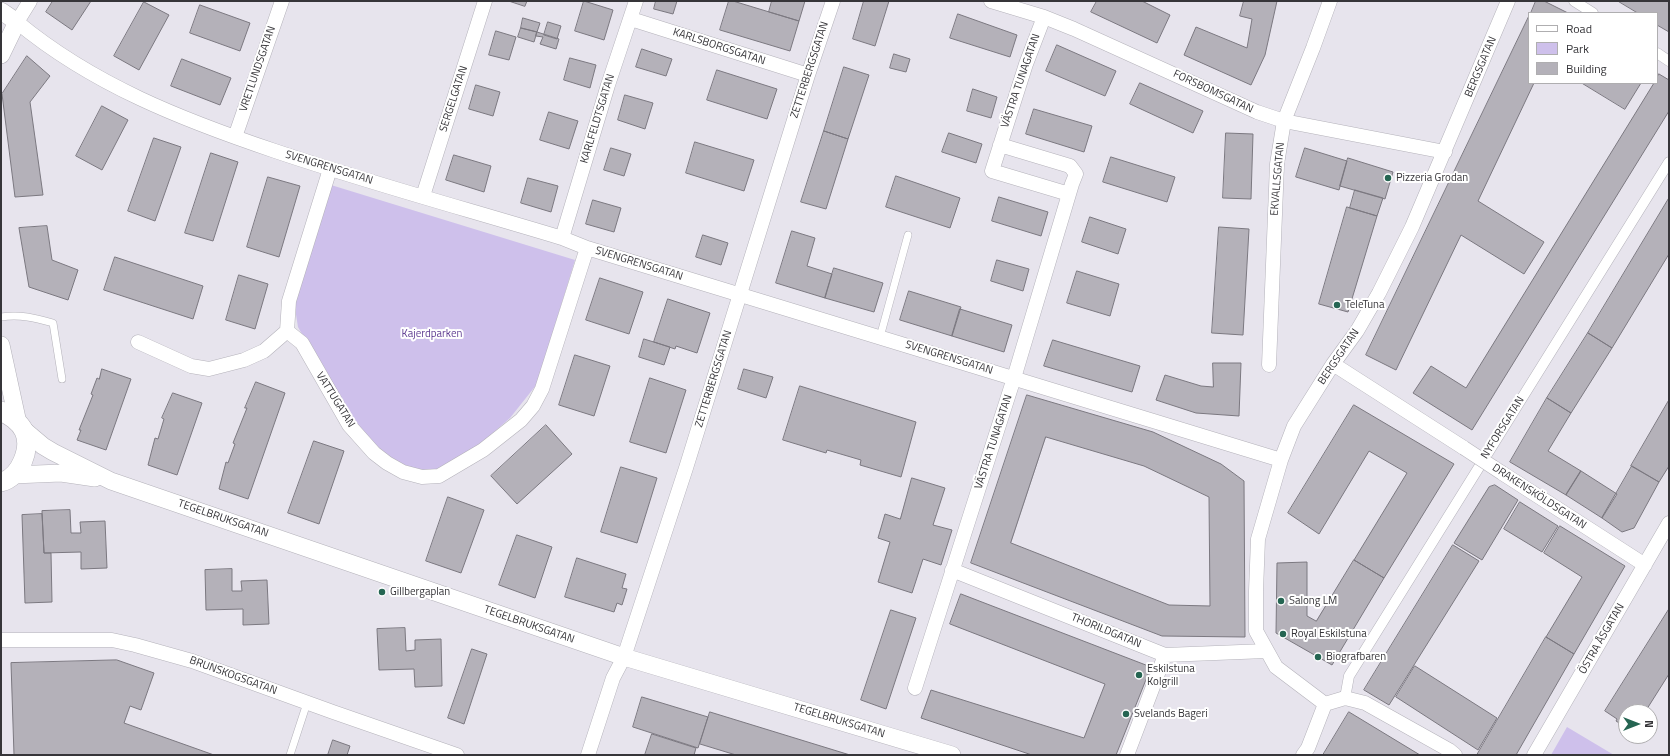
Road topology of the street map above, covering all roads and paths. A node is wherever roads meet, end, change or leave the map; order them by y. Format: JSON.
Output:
{"nodes":[{"id":1,"x":30,"y":1,"type":"edge"},
{"id":2,"x":282,"y":1,"type":"edge"},
{"id":3,"x":485,"y":1,"type":"edge"},
{"id":4,"x":636,"y":1,"type":"edge"},
{"id":5,"x":832,"y":1,"type":"edge"},
{"id":6,"x":991,"y":1,"type":"edge"},
{"id":7,"x":1330,"y":1,"type":"edge"},
{"id":8,"x":1508,"y":1,"type":"edge"},
{"id":9,"x":1574,"y":1,"type":"edge"},
{"id":10,"x":1,"y":11,"type":"edge"},
{"id":11,"x":1591,"y":12,"type":"edge"},
{"id":12,"x":1044,"y":17,"type":"junction"},
{"id":13,"x":631,"y":19,"type":"junction"},
{"id":14,"x":17,"y":22,"type":"junction"},
{"id":15,"x":1658,"y":54,"type":"edge"},
{"id":16,"x":1,"y":55,"type":"edge"},
{"id":17,"x":1669,"y":61,"type":"edge"},
{"id":18,"x":808,"y":75,"type":"junction"},
{"id":19,"x":1284,"y":121,"type":"junction"},
{"id":20,"x":235,"y":137,"type":"junction"},
{"id":21,"x":1000,"y":146,"type":"junction"},
{"id":22,"x":1445,"y":152,"type":"junction"},
{"id":23,"x":1669,"y":162,"type":"edge"},
{"id":24,"x":330,"y":169,"type":"junction"},
{"id":25,"x":1069,"y":194,"type":"junction"},
{"id":26,"x":423,"y":196,"type":"junction"},
{"id":27,"x":908,"y":235,"type":"dead end"},
{"id":28,"x":562,"y":238,"type":"junction"},
{"id":29,"x":587,"y":248,"type":"junction"},
{"id":30,"x":740,"y":294,"type":"junction"},
{"id":31,"x":1,"y":317,"type":"edge"},
{"id":32,"x":287,"y":331,"type":"junction"},
{"id":33,"x":880,"y":337,"type":"junction"},
{"id":34,"x":138,"y":342,"type":"dead end"},
{"id":35,"x":1,"y":345,"type":"edge"},
{"id":36,"x":1333,"y":364,"type":"junction"},
{"id":37,"x":1269,"y":366,"type":"dead end"},
{"id":38,"x":1014,"y":378,"type":"junction"},
{"id":39,"x":62,"y":379,"type":"dead end"},
{"id":40,"x":1,"y":411,"type":"edge"},
{"id":41,"x":21,"y":427,"type":"junction"},
{"id":42,"x":1281,"y":460,"type":"junction"},
{"id":43,"x":7,"y":479,"type":"edge"},
{"id":44,"x":110,"y":481,"type":"junction"},
{"id":45,"x":1669,"y":523,"type":"edge"},
{"id":46,"x":1645,"y":565,"type":"junction"},
{"id":47,"x":952,"y":570,"type":"junction"},
{"id":48,"x":1,"y":640,"type":"edge"},
{"id":49,"x":1266,"y":651,"type":"junction"},
{"id":50,"x":1165,"y":655,"type":"junction"},
{"id":51,"x":624,"y":657,"type":"junction"},
{"id":52,"x":915,"y":688,"type":"dead end"},
{"id":53,"x":1345,"y":698,"type":"junction"},
{"id":54,"x":306,"y":703,"type":"junction"},
{"id":55,"x":1325,"y":704,"type":"junction"},
{"id":56,"x":290,"y":755,"type":"edge"},
{"id":57,"x":457,"y":755,"type":"edge"},
{"id":58,"x":588,"y":755,"type":"edge"},
{"id":59,"x":952,"y":755,"type":"edge"},
{"id":60,"x":1127,"y":755,"type":"edge"},
{"id":61,"x":1303,"y":755,"type":"edge"},
{"id":62,"x":1455,"y":755,"type":"edge"},
{"id":63,"x":1534,"y":755,"type":"edge"}],
"edges":[{"from":1,"to":14,"type":"street"},
{"from":2,"to":20,"type":"street","name":"VRETLUNDSGATAN"},
{"from":3,"to":26,"type":"street","name":"SERGELGATAN"},
{"from":4,"to":13,"type":"street","name":"KARLFELDTSGATAN"},
{"from":5,"to":18,"type":"street","name":"ZETTERBERGSGATAN"},
{"from":6,"to":12,"type":"street","name":"FORSBOMSGATAN"},
{"from":7,"to":19,"type":"street","name":"EKVALLSGATAN"},
{"from":8,"to":22,"type":"street","name":"BERGSGATAN"},
{"from":9,"to":11,"type":"street"},
{"from":10,"to":14,"type":"street"},
{"from":12,"to":19,"type":"street","name":"FORSBOMSGATAN"},
{"from":12,"to":21,"type":"street","name":"VÄSTRA TUNAGATAN"},
{"from":13,"to":18,"type":"street","name":"KARLSBORGSGATAN"},
{"from":13,"to":28,"type":"street","name":"KARLFELDTSGATAN"},
{"from":14,"to":16,"type":"street"},
{"from":14,"to":20,"type":"street","name":"SVENGRENSGATAN"},
{"from":15,"to":17,"type":"street"},
{"from":18,"to":30,"type":"street","name":"ZETTERBERGSGATAN"},
{"from":19,"to":22,"type":"street","name":"FORSBOMSGATAN"},
{"from":19,"to":37,"type":"street","name":"EKVALLSGATAN"},
{"from":20,"to":24,"type":"street","name":"SVENGRENSGATAN"},
{"from":21,"to":25,"type":"street","name":"VÄSTRA TUNAGATAN"},
{"from":21,"to":25,"type":"street","name":"VÄSTRA TUNAGATAN"},
{"from":22,"to":36,"type":"street","name":"BERGSGATAN"},
{"from":23,"to":53,"type":"street","name":"NYFORSGATAN"},
{"from":24,"to":26,"type":"street","name":"SVENGRENSGATAN"},
{"from":24,"to":32,"type":"street"},
{"from":25,"to":38,"type":"street","name":"VÄSTRA TUNAGATAN"},
{"from":26,"to":28,"type":"street","name":"SVENGRENSGATAN"},
{"from":27,"to":33,"type":"lane"},
{"from":28,"to":29,"type":"street","name":"SVENGRENSGATAN"},
{"from":29,"to":30,"type":"street","name":"SVENGRENSGATAN"},
{"from":29,"to":32,"type":"street","name":"VATTUGATAN"},
{"from":30,"to":33,"type":"street","name":"SVENGRENSGATAN"},
{"from":30,"to":51,"type":"street","name":"ZETTERBERGSGATAN"},
{"from":31,"to":39,"type":"lane"},
{"from":32,"to":34,"type":"street"},
{"from":33,"to":38,"type":"street","name":"SVENGRENSGATAN"},
{"from":35,"to":41,"type":"street"},
{"from":36,"to":42,"type":"street","name":"BERGSGATAN"},
{"from":36,"to":46,"type":"street","name":"DRAKENSKÖLDSGATAN","bridge":true},
{"from":38,"to":42,"type":"street","name":"SVENGRENSGATAN"},
{"from":38,"to":47,"type":"street","name":"VÄSTRA TUNAGATAN"},
{"from":40,"to":41,"type":"main road"},
{"from":41,"to":43,"type":"main road"},
{"from":41,"to":44,"type":"street","name":"TEGELBRUKSGATAN"},
{"from":42,"to":49,"type":"street","name":"BERGSGATAN"},
{"from":43,"to":44,"type":"street","name":"TEGELBRUKSGATAN"},
{"from":44,"to":51,"type":"street","name":"TEGELBRUKSGATAN"},
{"from":45,"to":46,"type":"street","name":"ÖSTRA ÅSGATAN"},
{"from":46,"to":63,"type":"street","name":"ÖSTRA ÅSGATAN"},
{"from":47,"to":50,"type":"street","name":"THORILDGATAN"},
{"from":47,"to":52,"type":"street","name":"VÄSTRA TUNAGATAN"},
{"from":48,"to":54,"type":"street","name":"BRUNSKOGSGATAN"},
{"from":49,"to":50,"type":"street","name":"THORILDGATAN"},
{"from":49,"to":55,"type":"street","name":"BERGSGATAN"},
{"from":50,"to":60,"type":"street"},
{"from":51,"to":58,"type":"street","name":"ZETTERBERGSGATAN"},
{"from":51,"to":59,"type":"street","name":"TEGELBRUKSGATAN"},
{"from":53,"to":55,"type":"street"},
{"from":53,"to":62,"type":"street"},
{"from":54,"to":56,"type":"lane"},
{"from":54,"to":57,"type":"street","name":"BRUNSKOGSGATAN"},
{"from":55,"to":61,"type":"street"}]}
